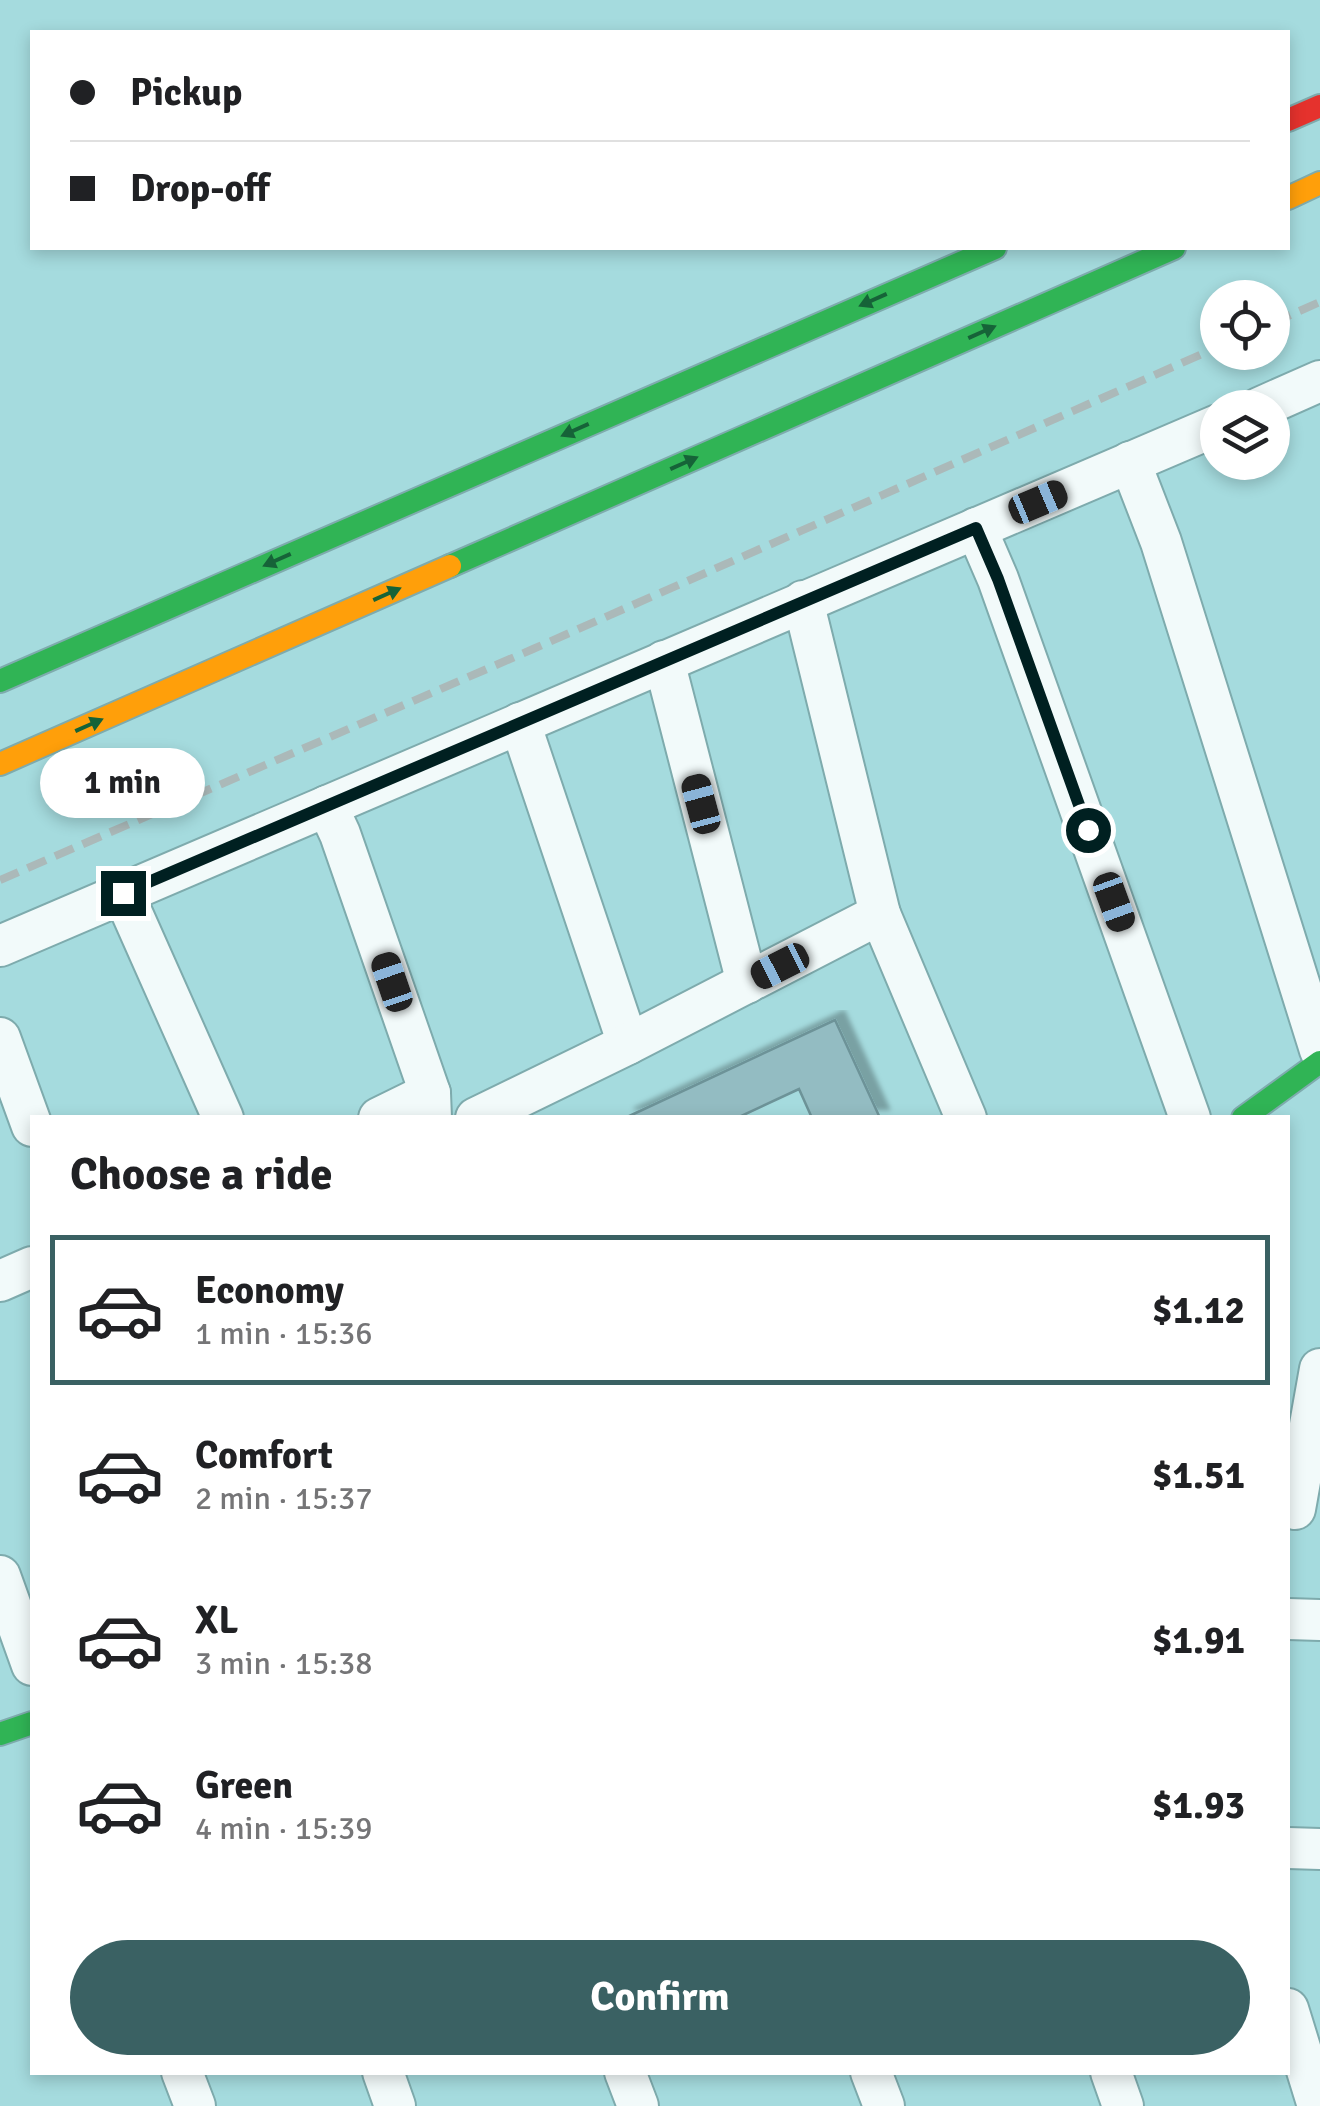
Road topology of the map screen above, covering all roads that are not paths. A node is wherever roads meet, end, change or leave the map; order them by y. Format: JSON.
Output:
{"nodes":[{"id":1,"x":1320,"y":106,"type":"edge"},
{"id":2,"x":1290,"y":119,"type":"edge"},
{"id":3,"x":1320,"y":184,"type":"edge"},
{"id":4,"x":1290,"y":197,"type":"edge"},
{"id":5,"x":990,"y":250,"type":"edge"},
{"id":6,"x":1169,"y":250,"type":"edge"},
{"id":7,"x":1315,"y":394,"type":"edge"},
{"id":8,"x":1290,"y":400,"type":"edge"},
{"id":9,"x":1200,"y":433,"type":"edge"},
{"id":10,"x":1130,"y":462,"type":"junction"},
{"id":11,"x":976,"y":528,"type":"junction"},
{"id":12,"x":804,"y":601,"type":"junction"},
{"id":13,"x":664,"y":661,"type":"junction"},
{"id":14,"x":0,"y":681,"type":"edge"},
{"id":15,"x":520,"y":723,"type":"junction"},
{"id":16,"x":0,"y":764,"type":"edge"},
{"id":17,"x":328,"y":806,"type":"junction"},
{"id":18,"x":123,"y":893,"type":"junction"},
{"id":19,"x":880,"y":914,"type":"junction"},
{"id":20,"x":0,"y":946,"type":"edge"},
{"id":21,"x":747,"y":983,"type":"junction"},
{"id":22,"x":0,"y":1038,"type":"edge"},
{"id":23,"x":628,"y":1044,"type":"junction"},
{"id":24,"x":1320,"y":1050,"type":"edge"},
{"id":25,"x":1320,"y":1062,"type":"edge"},
{"id":26,"x":431,"y":1105,"type":"edge"},
{"id":27,"x":222,"y":1115,"type":"edge"},
{"id":28,"x":391,"y":1115,"type":"edge"},
{"id":29,"x":482,"y":1115,"type":"edge"},
{"id":30,"x":965,"y":1115,"type":"edge"},
{"id":31,"x":1189,"y":1115,"type":"edge"},
{"id":32,"x":1248,"y":1115,"type":"edge"},
{"id":33,"x":30,"y":1120,"type":"edge"},
{"id":34,"x":30,"y":1268,"type":"edge"},
{"id":35,"x":0,"y":1281,"type":"edge"},
{"id":36,"x":1320,"y":1369,"type":"edge"},
{"id":37,"x":1301,"y":1510,"type":"edge"},
{"id":38,"x":0,"y":1576,"type":"edge"},
{"id":39,"x":1290,"y":1618,"type":"edge"},
{"id":40,"x":1320,"y":1620,"type":"edge"},
{"id":41,"x":30,"y":1659,"type":"edge"},
{"id":42,"x":30,"y":1724,"type":"edge"},
{"id":43,"x":0,"y":1734,"type":"edge"},
{"id":44,"x":1290,"y":1848,"type":"edge"},
{"id":45,"x":1320,"y":1850,"type":"edge"},
{"id":46,"x":1290,"y":2015,"type":"edge"},
{"id":47,"x":183,"y":2075,"type":"edge"},
{"id":48,"x":384,"y":2075,"type":"edge"},
{"id":49,"x":626,"y":2075,"type":"edge"},
{"id":50,"x":872,"y":2075,"type":"edge"},
{"id":51,"x":1112,"y":2075,"type":"edge"},
{"id":52,"x":195,"y":2106,"type":"edge"},
{"id":53,"x":395,"y":2106,"type":"edge"},
{"id":54,"x":638,"y":2106,"type":"edge"},
{"id":55,"x":884,"y":2106,"type":"edge"},
{"id":56,"x":1122,"y":2106,"type":"edge"},
{"id":57,"x":1318,"y":2106,"type":"edge"}],
"edges":[{"from":1,"to":2,"type":"main road"},
{"from":3,"to":4,"type":"main road"},
{"from":5,"to":14,"type":"main road","one_way":true},
{"from":16,"to":6,"type":"main road","one_way":true},
{"from":7,"to":8,"type":"street"},
{"from":9,"to":10,"type":"street"},
{"from":10,"to":11,"type":"street"},
{"from":10,"to":24,"type":"street"},
{"from":11,"to":12,"type":"street"},
{"from":11,"to":31,"type":"street"},
{"from":12,"to":13,"type":"street"},
{"from":12,"to":19,"type":"street"},
{"from":13,"to":15,"type":"street"},
{"from":13,"to":21,"type":"street"},
{"from":15,"to":17,"type":"street"},
{"from":15,"to":23,"type":"street"},
{"from":17,"to":18,"type":"street"},
{"from":17,"to":26,"type":"street"},
{"from":18,"to":20,"type":"street"},
{"from":18,"to":27,"type":"street"},
{"from":19,"to":21,"type":"street"},
{"from":19,"to":30,"type":"street"},
{"from":21,"to":23,"type":"street"},
{"from":22,"to":33,"type":"street"},
{"from":23,"to":29,"type":"street"},
{"from":25,"to":32,"type":"main road"},
{"from":26,"to":28,"type":"street"},
{"from":34,"to":35,"type":"street"},
{"from":36,"to":37,"type":"street"},
{"from":38,"to":41,"type":"street"},
{"from":39,"to":40,"type":"street"},
{"from":42,"to":43,"type":"main road"},
{"from":44,"to":45,"type":"street"},
{"from":46,"to":57,"type":"street"},
{"from":47,"to":52,"type":"street"},
{"from":48,"to":53,"type":"street"},
{"from":49,"to":54,"type":"street"},
{"from":50,"to":55,"type":"street"},
{"from":51,"to":56,"type":"street"}]}
